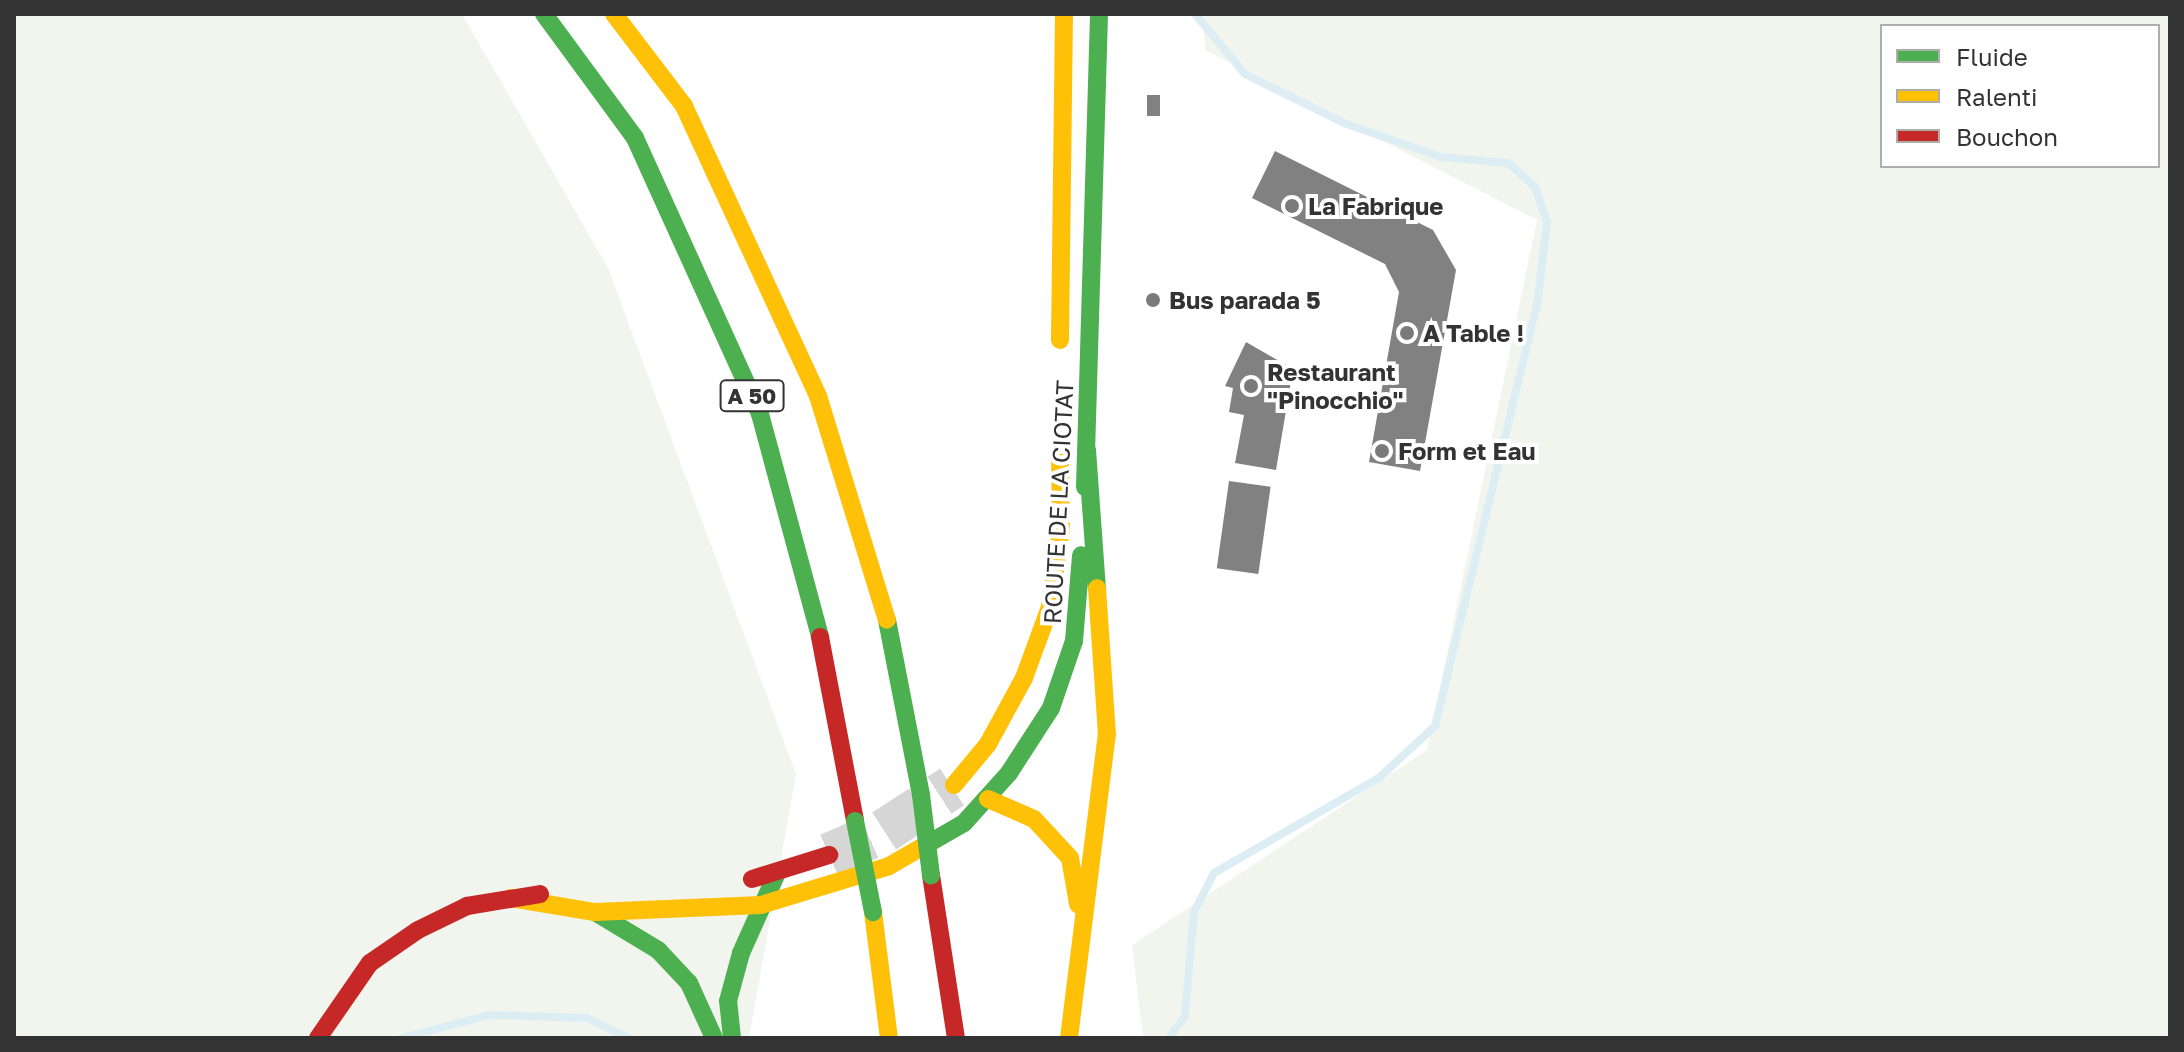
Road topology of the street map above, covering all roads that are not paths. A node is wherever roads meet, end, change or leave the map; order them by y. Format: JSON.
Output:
{"nodes":[{"id":1,"x":544,"y":14,"type":"edge"},
{"id":2,"x":614,"y":14,"type":"edge"},
{"id":3,"x":1064,"y":14,"type":"edge"},
{"id":4,"x":1099,"y":14,"type":"edge"},
{"id":5,"x":1060,"y":355,"type":"dead end"},
{"id":6,"x":1060,"y":419,"type":"dead end"},
{"id":7,"x":1087,"y":450,"type":"junction"},
{"id":8,"x":954,"y":785,"type":"tunnel mouth"},
{"id":9,"x":988,"y":799,"type":"junction"},
{"id":10,"x":829,"y":855,"type":"tunnel mouth"},
{"id":11,"x":777,"y":873,"type":"junction"},
{"id":12,"x":727,"y":884,"type":"dead end"},
{"id":13,"x":579,"y":888,"type":"dead end"},
{"id":14,"x":511,"y":898,"type":"junction"},
{"id":15,"x":761,"y":905,"type":"junction"},
{"id":16,"x":595,"y":912,"type":"junction"},
{"id":17,"x":1081,"y":918,"type":"junction"},
{"id":18,"x":318,"y":1038,"type":"edge"},
{"id":19,"x":714,"y":1038,"type":"edge"},
{"id":20,"x":732,"y":1038,"type":"edge"},
{"id":21,"x":889,"y":1038,"type":"edge"},
{"id":22,"x":956,"y":1038,"type":"edge"},
{"id":23,"x":1069,"y":1038,"type":"edge"}],
"edges":[{"from":1,"to":21,"type":"main road","number":"A 50","bridge":true},
{"from":2,"to":22,"type":"main road","number":"A 50","bridge":true},
{"from":3,"to":5,"type":"main road","name":"ROUTE DE LA CIOTAT"},
{"from":4,"to":7,"type":"main road","name":"ROUTE DE LA CIOTAT"},
{"from":6,"to":8,"type":"main road","name":"ROUTE DE LA CIOTAT"},
{"from":7,"to":9,"type":"main road","name":"ROUTE DE LA CIOTAT"},
{"from":7,"to":17,"type":"main road"},
{"from":9,"to":15,"type":"main road","name":"ROUTE DE LA CIOTAT","bridge":true},
{"from":9,"to":17,"type":"main road"},
{"from":10,"to":11,"type":"main road"},
{"from":11,"to":12,"type":"main road"},
{"from":11,"to":15,"type":"main road"},
{"from":13,"to":14,"type":"main road","name":"ROUTE DE LA CIOTAT"},
{"from":14,"to":16,"type":"main road","name":"ROUTE DE LA CIOTAT"},
{"from":14,"to":18,"type":"main road","name":"ROUTE DE LA CIOTAT"},
{"from":15,"to":16,"type":"main road","name":"ROUTE DE LA CIOTAT"},
{"from":15,"to":20,"type":"main road"},
{"from":16,"to":19,"type":"main road"},
{"from":17,"to":23,"type":"main road"}]}
